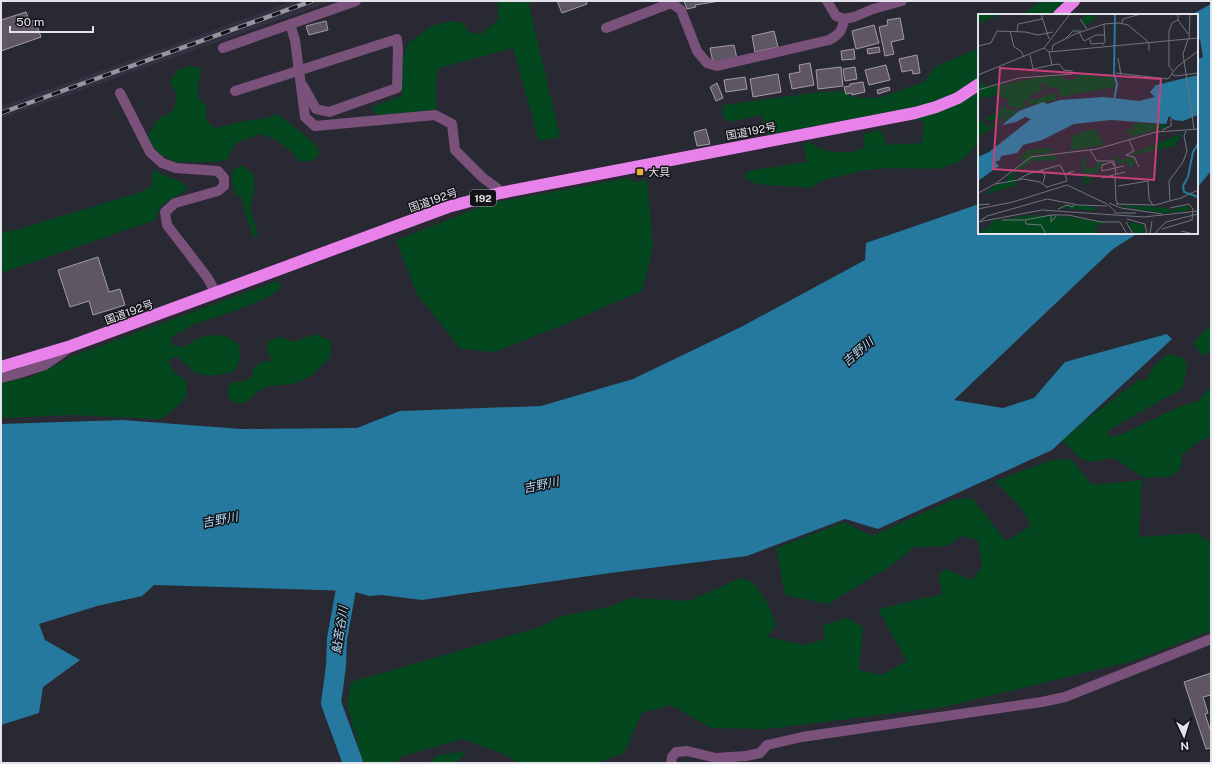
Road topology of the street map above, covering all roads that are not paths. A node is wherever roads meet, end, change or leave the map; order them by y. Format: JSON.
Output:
{"nodes":[{"id":1,"x":356,"y":1,"type":"edge"},
{"id":2,"x":827,"y":1,"type":"edge"},
{"id":3,"x":902,"y":1,"type":"edge"},
{"id":4,"x":1074,"y":1,"type":"edge"},
{"id":5,"x":671,"y":2,"type":"edge"},
{"id":6,"x":1060,"y":14,"type":"edge"},
{"id":7,"x":844,"y":19,"type":"junction"},
{"id":8,"x":290,"y":24,"type":"junction"},
{"id":9,"x":606,"y":28,"type":"dead end"},
{"id":10,"x":222,"y":48,"type":"dead end"},
{"id":11,"x":299,"y":70,"type":"junction"},
{"id":12,"x":300,"y":84,"type":"junction"},
{"id":13,"x":978,"y":85,"type":"edge"},
{"id":14,"x":235,"y":91,"type":"dead end"},
{"id":15,"x":120,"y":93,"type":"dead end"},
{"id":16,"x":500,"y":193,"type":"junction"},
{"id":17,"x":216,"y":293,"type":"junction"},
{"id":18,"x":71,"y":346,"type":"junction"},
{"id":19,"x":1,"y":367,"type":"edge"},
{"id":20,"x":1,"y":378,"type":"edge"},
{"id":21,"x":1211,"y":639,"type":"edge"},
{"id":22,"x":671,"y":763,"type":"edge"}],
"edges":[{"from":1,"to":8,"type":"street"},
{"from":2,"to":7,"type":"street"},
{"from":3,"to":7,"type":"street"},
{"from":4,"to":6,"type":"highway"},
{"from":5,"to":7,"type":"street"},
{"from":5,"to":9,"type":"street"},
{"from":8,"to":10,"type":"street"},
{"from":8,"to":11,"type":"street"},
{"from":11,"to":12,"type":"street"},
{"from":11,"to":12,"type":"street"},
{"from":11,"to":14,"type":"street"},
{"from":12,"to":16,"type":"street"},
{"from":13,"to":16,"type":"highway","name":"国道192号","number":"192"},
{"from":15,"to":17,"type":"street"},
{"from":16,"to":17,"type":"highway","name":"国道192号","number":"192"},
{"from":17,"to":18,"type":"highway","name":"国道192号","number":"192"},
{"from":18,"to":19,"type":"highway","name":"国道192号","number":"192"},
{"from":18,"to":20,"type":"street"},
{"from":21,"to":22,"type":"street"}]}
